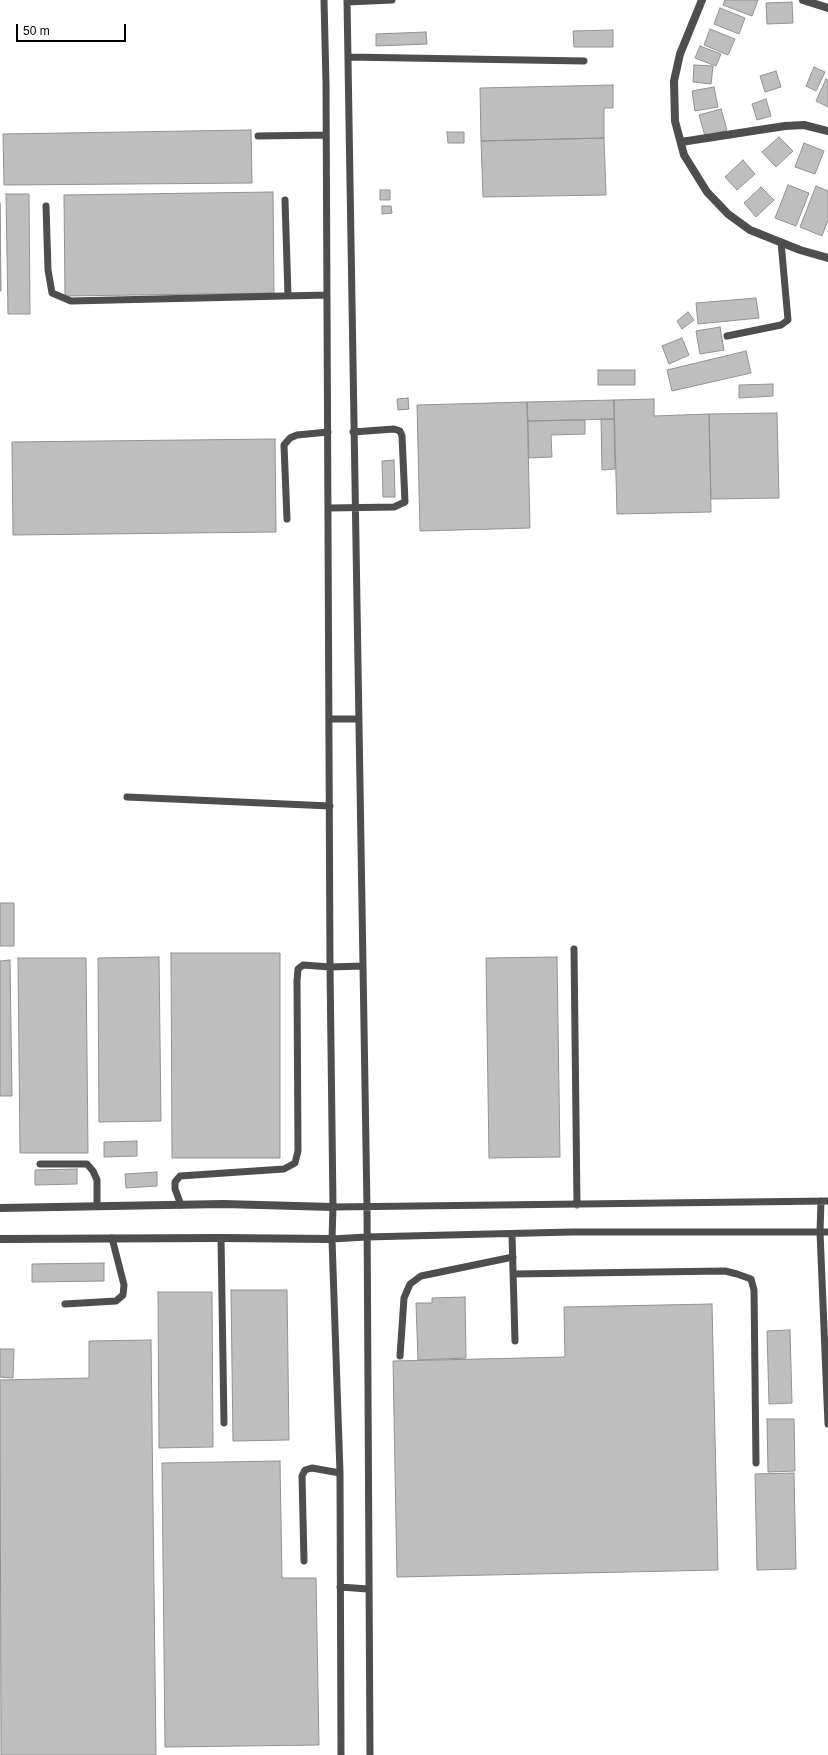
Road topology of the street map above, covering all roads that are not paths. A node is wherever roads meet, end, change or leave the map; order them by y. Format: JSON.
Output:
{"nodes":[{"id":1,"x":324,"y":0,"type":"edge"},
{"id":2,"x":392,"y":0,"type":"edge"},
{"id":3,"x":702,"y":0,"type":"edge"},
{"id":4,"x":803,"y":0,"type":"edge"},
{"id":5,"x":347,"y":1,"type":"edge"},
{"id":6,"x":828,"y":8,"type":"edge"},
{"id":7,"x":348,"y":57,"type":"junction"},
{"id":8,"x":584,"y":61,"type":"dead end"},
{"id":9,"x":828,"y":131,"type":"edge"},
{"id":10,"x":326,"y":135,"type":"junction"},
{"id":11,"x":258,"y":136,"type":"dead end"},
{"id":12,"x":681,"y":142,"type":"junction"},
{"id":13,"x":285,"y":200,"type":"dead end"},
{"id":14,"x":46,"y":206,"type":"dead end"},
{"id":15,"x":781,"y":242,"type":"junction"},
{"id":16,"x":828,"y":258,"type":"edge"},
{"id":17,"x":327,"y":295,"type":"junction"},
{"id":18,"x":288,"y":296,"type":"junction"},
{"id":19,"x":727,"y":336,"type":"dead end"},
{"id":20,"x":328,"y":432,"type":"junction"},
{"id":21,"x":353,"y":432,"type":"junction"},
{"id":22,"x":328,"y":508,"type":"junction"},
{"id":23,"x":354,"y":509,"type":"junction"},
{"id":24,"x":288,"y":519,"type":"dead end"},
{"id":25,"x":329,"y":719,"type":"junction"},
{"id":26,"x":359,"y":719,"type":"junction"},
{"id":27,"x":127,"y":797,"type":"dead end"},
{"id":28,"x":330,"y":806,"type":"junction"},
{"id":29,"x":574,"y":948,"type":"dead end"},
{"id":30,"x":362,"y":966,"type":"junction"},
{"id":31,"x":330,"y":967,"type":"junction"},
{"id":32,"x":40,"y":1164,"type":"dead end"},
{"id":33,"x":825,"y":1201,"type":"edge"},
{"id":34,"x":0,"y":1204,"type":"edge"},
{"id":35,"x":181,"y":1205,"type":"junction"},
{"id":36,"x":577,"y":1205,"type":"junction"},
{"id":37,"x":97,"y":1206,"type":"junction"},
{"id":38,"x":367,"y":1206,"type":"junction"},
{"id":39,"x":333,"y":1207,"type":"junction"},
{"id":40,"x":0,"y":1208,"type":"edge"},
{"id":41,"x":824,"y":1232,"type":"edge"},
{"id":42,"x":512,"y":1235,"type":"junction"},
{"id":43,"x":366,"y":1237,"type":"junction"},
{"id":44,"x":112,"y":1238,"type":"junction"},
{"id":45,"x":221,"y":1238,"type":"junction"},
{"id":46,"x":0,"y":1239,"type":"edge"},
{"id":47,"x":332,"y":1239,"type":"junction"},
{"id":48,"x":513,"y":1257,"type":"junction"},
{"id":49,"x":513,"y":1274,"type":"junction"},
{"id":50,"x":65,"y":1304,"type":"dead end"},
{"id":51,"x":515,"y":1341,"type":"dead end"},
{"id":52,"x":400,"y":1356,"type":"dead end"},
{"id":53,"x":224,"y":1423,"type":"dead end"},
{"id":54,"x":828,"y":1424,"type":"edge"},
{"id":55,"x":756,"y":1463,"type":"dead end"},
{"id":56,"x":340,"y":1473,"type":"junction"},
{"id":57,"x":304,"y":1561,"type":"dead end"},
{"id":58,"x":340,"y":1587,"type":"junction"},
{"id":59,"x":368,"y":1589,"type":"junction"},
{"id":60,"x":341,"y":1755,"type":"edge"},
{"id":61,"x":370,"y":1755,"type":"edge"}],
"edges":[{"from":1,"to":10,"type":"lane"},
{"from":2,"to":5,"type":"lane"},
{"from":3,"to":12,"type":"street"},
{"from":4,"to":6,"type":"street"},
{"from":5,"to":7,"type":"lane"},
{"from":7,"to":8,"type":"lane"},
{"from":7,"to":21,"type":"lane"},
{"from":9,"to":12,"type":"street"},
{"from":10,"to":11,"type":"lane"},
{"from":10,"to":17,"type":"lane"},
{"from":12,"to":15,"type":"street"},
{"from":13,"to":18,"type":"lane"},
{"from":14,"to":18,"type":"lane"},
{"from":15,"to":16,"type":"street"},
{"from":15,"to":19,"type":"lane"},
{"from":17,"to":18,"type":"lane"},
{"from":17,"to":20,"type":"lane"},
{"from":20,"to":22,"type":"lane"},
{"from":20,"to":24,"type":"lane"},
{"from":21,"to":23,"type":"lane"},
{"from":21,"to":23,"type":"lane"},
{"from":22,"to":23,"type":"lane"},
{"from":22,"to":25,"type":"lane"},
{"from":23,"to":26,"type":"lane"},
{"from":25,"to":26,"type":"lane"},
{"from":25,"to":28,"type":"lane"},
{"from":26,"to":30,"type":"lane"},
{"from":27,"to":28,"type":"lane"},
{"from":28,"to":31,"type":"lane"},
{"from":29,"to":36,"type":"lane"},
{"from":30,"to":31,"type":"lane"},
{"from":30,"to":38,"type":"lane"},
{"from":31,"to":35,"type":"lane"},
{"from":31,"to":39,"type":"lane"},
{"from":32,"to":37,"type":"lane"},
{"from":33,"to":36,"type":"lane"},
{"from":33,"to":41,"type":"lane"},
{"from":34,"to":40,"type":"lane"},
{"from":35,"to":37,"type":"street"},
{"from":35,"to":39,"type":"street"},
{"from":36,"to":38,"type":"lane"},
{"from":37,"to":40,"type":"street"},
{"from":38,"to":39,"type":"lane"},
{"from":38,"to":43,"type":"lane"},
{"from":39,"to":47,"type":"lane"},
{"from":41,"to":42,"type":"lane"},
{"from":41,"to":54,"type":"lane"},
{"from":42,"to":43,"type":"lane"},
{"from":42,"to":48,"type":"lane"},
{"from":43,"to":47,"type":"lane"},
{"from":43,"to":59,"type":"lane"},
{"from":44,"to":45,"type":"street"},
{"from":44,"to":46,"type":"street"},
{"from":44,"to":50,"type":"lane"},
{"from":45,"to":47,"type":"street"},
{"from":45,"to":53,"type":"lane"},
{"from":47,"to":56,"type":"lane"},
{"from":48,"to":49,"type":"lane"},
{"from":48,"to":52,"type":"lane"},
{"from":49,"to":51,"type":"lane"},
{"from":49,"to":55,"type":"lane"},
{"from":56,"to":57,"type":"lane"},
{"from":56,"to":58,"type":"lane"},
{"from":58,"to":59,"type":"lane"},
{"from":58,"to":60,"type":"lane"},
{"from":59,"to":61,"type":"lane"}]}
